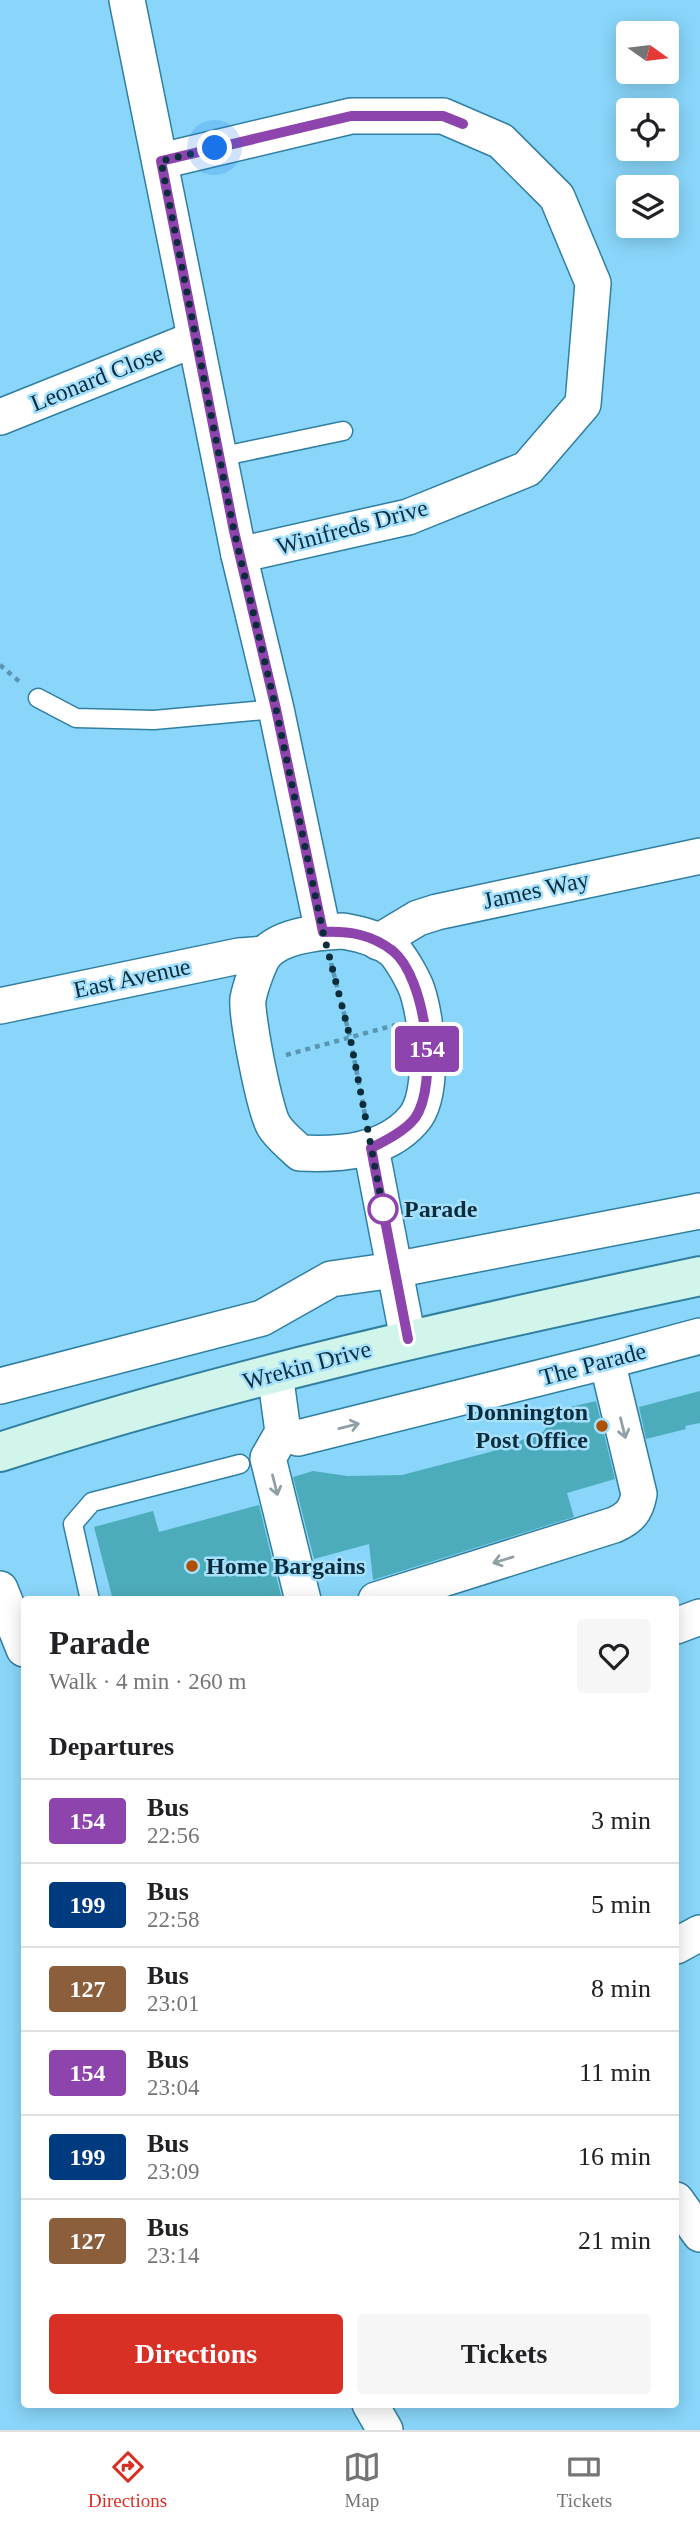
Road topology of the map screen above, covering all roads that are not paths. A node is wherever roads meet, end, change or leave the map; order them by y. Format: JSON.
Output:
{"nodes":[{"id":1,"x":127,"y":0,"type":"edge"},
{"id":2,"x":161,"y":161,"type":"junction"},
{"id":3,"x":195,"y":339,"type":"junction"},
{"id":4,"x":0,"y":417,"type":"edge"},
{"id":5,"x":343,"y":431,"type":"dead end"},
{"id":6,"x":219,"y":457,"type":"junction"},
{"id":7,"x":239,"y":555,"type":"junction"},
{"id":8,"x":38,"y":698,"type":"dead end"},
{"id":9,"x":276,"y":709,"type":"junction"},
{"id":10,"x":700,"y":856,"type":"edge"},
{"id":11,"x":323,"y":932,"type":"junction"},
{"id":12,"x":378,"y":942,"type":"junction"},
{"id":13,"x":265,"y":954,"type":"junction"},
{"id":14,"x":0,"y":1006,"type":"edge"},
{"id":15,"x":371,"y":1148,"type":"junction"},
{"id":16,"x":700,"y":1211,"type":"edge"},
{"id":17,"x":394,"y":1270,"type":"junction"},
{"id":18,"x":700,"y":1276,"type":"edge"},
{"id":19,"x":700,"y":1336,"type":"edge"},
{"id":20,"x":408,"y":1339,"type":"junction"},
{"id":21,"x":607,"y":1362,"type":"junction"},
{"id":22,"x":275,"y":1373,"type":"junction"},
{"id":23,"x":0,"y":1386,"type":"edge"},
{"id":24,"x":283,"y":1432,"type":"junction"},
{"id":25,"x":0,"y":1452,"type":"edge"},
{"id":26,"x":240,"y":1464,"type":"dead end"},
{"id":27,"x":0,"y":1589,"type":"edge"},
{"id":28,"x":89,"y":1596,"type":"edge"},
{"id":29,"x":302,"y":1596,"type":"edge"},
{"id":30,"x":389,"y":1596,"type":"edge"},
{"id":31,"x":700,"y":1617,"type":"edge"},
{"id":32,"x":679,"y":1625,"type":"edge"},
{"id":33,"x":21,"y":1642,"type":"edge"},
{"id":34,"x":700,"y":1933,"type":"edge"},
{"id":35,"x":679,"y":1944,"type":"edge"},
{"id":36,"x":679,"y":2204,"type":"edge"},
{"id":37,"x":700,"y":2234,"type":"edge"},
{"id":38,"x":372,"y":2408,"type":"edge"},
{"id":39,"x":385,"y":2430,"type":"edge"}],
"edges":[{"from":1,"to":2,"type":"street"},
{"from":2,"to":3,"type":"street"},
{"from":2,"to":7,"type":"street","name":"Winifreds Drive"},
{"from":3,"to":4,"type":"street","name":"Leonard Close"},
{"from":3,"to":6,"type":"street"},
{"from":5,"to":6,"type":"lane"},
{"from":6,"to":7,"type":"street"},
{"from":7,"to":9,"type":"street"},
{"from":8,"to":9,"type":"lane"},
{"from":9,"to":11,"type":"street"},
{"from":10,"to":12,"type":"street","name":"James Way"},
{"from":11,"to":12,"type":"street"},
{"from":11,"to":13,"type":"street"},
{"from":12,"to":15,"type":"street"},
{"from":13,"to":14,"type":"street","name":"East Avenue"},
{"from":13,"to":15,"type":"street"},
{"from":15,"to":17,"type":"street"},
{"from":16,"to":17,"type":"street"},
{"from":17,"to":20,"type":"street"},
{"from":17,"to":23,"type":"street"},
{"from":18,"to":20,"type":"street","name":"Wrekin Drive"},
{"from":19,"to":21,"type":"street","name":"The Parade"},
{"from":20,"to":22,"type":"street","name":"Wrekin Drive"},
{"from":24,"to":21,"type":"street","name":"The Parade","one_way":true},
{"from":21,"to":30,"type":"street","one_way":true},
{"from":22,"to":24,"type":"street"},
{"from":22,"to":25,"type":"street","name":"Wrekin Drive"},
{"from":24,"to":29,"type":"street","one_way":true},
{"from":26,"to":28,"type":"lane"},
{"from":27,"to":33,"type":"street"},
{"from":31,"to":32,"type":"street"},
{"from":34,"to":35,"type":"street"},
{"from":36,"to":37,"type":"street"},
{"from":38,"to":39,"type":"street"}]}
